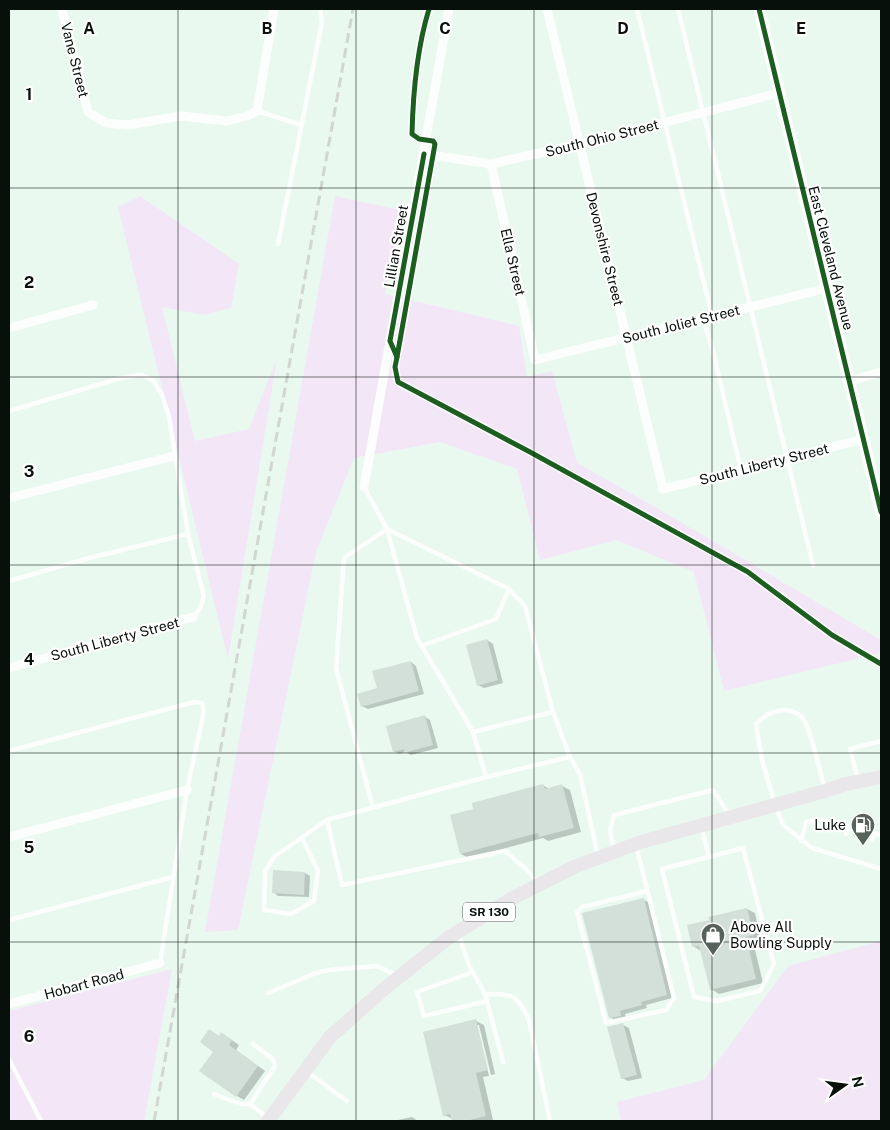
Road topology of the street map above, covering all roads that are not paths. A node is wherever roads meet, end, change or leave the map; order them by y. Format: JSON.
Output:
{"nodes":[{"id":1,"x":62,"y":9,"type":"edge"},
{"id":2,"x":274,"y":9,"type":"edge"},
{"id":3,"x":320,"y":9,"type":"edge"},
{"id":4,"x":449,"y":9,"type":"edge"},
{"id":5,"x":547,"y":9,"type":"edge"},
{"id":6,"x":637,"y":9,"type":"edge"},
{"id":7,"x":678,"y":9,"type":"edge"},
{"id":8,"x":759,"y":9,"type":"edge"},
{"id":9,"x":779,"y":93,"type":"junction"},
{"id":10,"x":257,"y":111,"type":"junction"},
{"id":11,"x":703,"y":113,"type":"junction"},
{"id":12,"x":665,"y":122,"type":"junction"},
{"id":13,"x":302,"y":125,"type":"junction"},
{"id":14,"x":580,"y":144,"type":"junction"},
{"id":15,"x":424,"y":154,"type":"junction"},
{"id":16,"x":491,"y":164,"type":"junction"},
{"id":17,"x":278,"y":244,"type":"dead end"},
{"id":18,"x":827,"y":288,"type":"junction"},
{"id":19,"x":93,"y":306,"type":"dead end"},
{"id":20,"x":750,"y":307,"type":"junction"},
{"id":21,"x":708,"y":318,"type":"junction"},
{"id":22,"x":9,"y":328,"type":"edge"},
{"id":23,"x":627,"y":338,"type":"junction"},
{"id":24,"x":535,"y":360,"type":"joint"},
{"id":25,"x":881,"y":372,"type":"edge"},
{"id":26,"x":850,"y":381,"type":"junction"},
{"id":27,"x":9,"y":411,"type":"edge"},
{"id":28,"x":864,"y":439,"type":"junction"},
{"id":29,"x":174,"y":456,"type":"junction"},
{"id":30,"x":786,"y":458,"type":"junction"},
{"id":31,"x":741,"y":470,"type":"junction"},
{"id":32,"x":364,"y":486,"type":"joint"},
{"id":33,"x":664,"y":489,"type":"joint"},
{"id":34,"x":9,"y":498,"type":"edge"},
{"id":35,"x":881,"y":512,"type":"edge"},
{"id":36,"x":387,"y":529,"type":"junction"},
{"id":37,"x":188,"y":534,"type":"junction"},
{"id":38,"x":813,"y":565,"type":"dead end"},
{"id":39,"x":9,"y":581,"type":"edge"},
{"id":40,"x":508,"y":589,"type":"junction"},
{"id":41,"x":192,"y":617,"type":"joint"},
{"id":42,"x":421,"y":646,"type":"junction"},
{"id":43,"x":9,"y":668,"type":"edge"},
{"id":44,"x":553,"y":712,"type":"junction"},
{"id":45,"x":474,"y":732,"type":"junction"},
{"id":46,"x":881,"y":741,"type":"edge"},
{"id":47,"x":9,"y":751,"type":"edge"},
{"id":48,"x":570,"y":757,"type":"junction"},
{"id":49,"x":486,"y":777,"type":"junction"},
{"id":50,"x":881,"y":777,"type":"edge"},
{"id":51,"x":858,"y":781,"type":"junction"},
{"id":52,"x":881,"y":783,"type":"edge"},
{"id":53,"x":186,"y":790,"type":"junction"},
{"id":54,"x":825,"y":791,"type":"junction"},
{"id":55,"x":775,"y":804,"type":"junction"},
{"id":56,"x":373,"y":808,"type":"junction"},
{"id":57,"x":731,"y":817,"type":"junction"},
{"id":58,"x":327,"y":820,"type":"junction"},
{"id":59,"x":832,"y":822,"type":"junction"},
{"id":60,"x":701,"y":825,"type":"junction"},
{"id":61,"x":848,"y":826,"type":"junction"},
{"id":62,"x":830,"y":829,"type":"dead end"},
{"id":63,"x":861,"y":830,"type":"junction"},
{"id":64,"x":875,"y":833,"type":"junction"},
{"id":65,"x":846,"y":834,"type":"dead end"},
{"id":66,"x":881,"y":835,"type":"edge"},
{"id":67,"x":9,"y":837,"type":"edge"},
{"id":68,"x":859,"y":837,"type":"dead end"},
{"id":69,"x":302,"y":838,"type":"junction"},
{"id":70,"x":872,"y":840,"type":"dead end"},
{"id":71,"x":801,"y":841,"type":"junction"},
{"id":72,"x":636,"y":844,"type":"junction"},
{"id":73,"x":826,"y":845,"type":"dead end"},
{"id":74,"x":841,"y":849,"type":"dead end"},
{"id":75,"x":614,"y":852,"type":"junction"},
{"id":76,"x":824,"y":852,"type":"junction"},
{"id":77,"x":854,"y":853,"type":"dead end"},
{"id":78,"x":839,"y":856,"type":"junction"},
{"id":79,"x":599,"y":857,"type":"junction"},
{"id":80,"x":709,"y":857,"type":"junction"},
{"id":81,"x":867,"y":858,"type":"dead end"},
{"id":82,"x":852,"y":860,"type":"junction"},
{"id":83,"x":880,"y":860,"type":"edge"},
{"id":84,"x":866,"y":864,"type":"junction"},
{"id":85,"x":880,"y":868,"type":"edge"},
{"id":86,"x":173,"y":877,"type":"junction"},
{"id":87,"x":538,"y":884,"type":"junction"},
{"id":88,"x":647,"y":891,"type":"junction"},
{"id":89,"x":9,"y":920,"type":"edge"},
{"id":90,"x":458,"y":932,"type":"junction"},
{"id":91,"x":160,"y":963,"type":"joint"},
{"id":92,"x":473,"y":972,"type":"junction"},
{"id":93,"x":399,"y":977,"type":"junction"},
{"id":94,"x":268,"y":993,"type":"dead end"},
{"id":95,"x":485,"y":994,"type":"junction"},
{"id":96,"x":487,"y":1001,"type":"junction"},
{"id":97,"x":9,"y":1004,"type":"edge"},
{"id":98,"x":253,"y":1044,"type":"dead end"},
{"id":99,"x":9,"y":1060,"type":"edge"},
{"id":100,"x":503,"y":1062,"type":"dead end"},
{"id":101,"x":305,"y":1070,"type":"junction"},
{"id":102,"x":214,"y":1094,"type":"dead end"},
{"id":103,"x":347,"y":1101,"type":"dead end"},
{"id":104,"x":250,"y":1104,"type":"junction"},
{"id":105,"x":269,"y":1120,"type":"edge"},
{"id":106,"x":41,"y":1121,"type":"edge"},
{"id":107,"x":550,"y":1121,"type":"edge"}],
"edges":[{"from":1,"to":10,"type":"street","name":"Vane Street"},
{"from":2,"to":10,"type":"street"},
{"from":3,"to":13,"type":"lane"},
{"from":4,"to":15,"type":"street","name":"Lillian Street"},
{"from":5,"to":14,"type":"street","name":"Devonshire Street"},
{"from":6,"to":12,"type":"lane"},
{"from":7,"to":11,"type":"lane"},
{"from":8,"to":9,"type":"main road","name":"East Cleveland Avenue"},
{"from":9,"to":11,"type":"street","name":"South Ohio Street"},
{"from":9,"to":18,"type":"main road","name":"East Cleveland Avenue"},
{"from":10,"to":13,"type":"lane"},
{"from":11,"to":12,"type":"street","name":"South Ohio Street"},
{"from":11,"to":20,"type":"lane"},
{"from":12,"to":14,"type":"street","name":"South Ohio Street"},
{"from":12,"to":21,"type":"lane"},
{"from":13,"to":17,"type":"lane"},
{"from":14,"to":16,"type":"street","name":"South Ohio Street"},
{"from":14,"to":23,"type":"street","name":"Devonshire Street"},
{"from":15,"to":16,"type":"street","name":"South Ohio Street"},
{"from":15,"to":32,"type":"street","name":"Lillian Street"},
{"from":16,"to":24,"type":"street","name":"Ella Street"},
{"from":18,"to":20,"type":"street","name":"South Joliet Street"},
{"from":18,"to":26,"type":"main road","name":"East Cleveland Avenue"},
{"from":19,"to":22,"type":"street"},
{"from":20,"to":21,"type":"street","name":"South Joliet Street"},
{"from":20,"to":30,"type":"lane"},
{"from":21,"to":23,"type":"street","name":"South Joliet Street"},
{"from":21,"to":31,"type":"lane"},
{"from":23,"to":24,"type":"street","name":"South Joliet Street"},
{"from":23,"to":33,"type":"street","name":"Devonshire Street"},
{"from":25,"to":26,"type":"street"},
{"from":26,"to":28,"type":"main road","name":"East Cleveland Avenue"},
{"from":27,"to":29,"type":"lane"},
{"from":28,"to":30,"type":"street","name":"South Liberty Street"},
{"from":28,"to":35,"type":"main road","name":"East Cleveland Avenue"},
{"from":29,"to":34,"type":"street"},
{"from":29,"to":37,"type":"lane"},
{"from":30,"to":31,"type":"street","name":"South Liberty Street"},
{"from":30,"to":38,"type":"lane"},
{"from":31,"to":33,"type":"street","name":"South Liberty Street"},
{"from":32,"to":36,"type":"lane"},
{"from":36,"to":40,"type":"lane"},
{"from":36,"to":42,"type":"lane"},
{"from":36,"to":56,"type":"lane"},
{"from":37,"to":39,"type":"lane"},
{"from":37,"to":41,"type":"lane"},
{"from":40,"to":42,"type":"lane"},
{"from":40,"to":44,"type":"lane"},
{"from":41,"to":43,"type":"street","name":"South Liberty Street"},
{"from":42,"to":45,"type":"lane"},
{"from":44,"to":45,"type":"lane"},
{"from":44,"to":48,"type":"lane"},
{"from":45,"to":49,"type":"lane"},
{"from":46,"to":51,"type":"lane"},
{"from":47,"to":53,"type":"lane"},
{"from":48,"to":49,"type":"lane"},
{"from":48,"to":79,"type":"lane"},
{"from":49,"to":56,"type":"lane"},
{"from":50,"to":51,"type":"main road"},
{"from":51,"to":54,"type":"main road"},
{"from":52,"to":54,"type":"main road"},
{"from":53,"to":67,"type":"street"},
{"from":53,"to":86,"type":"lane"},
{"from":54,"to":55,"type":"main road","number":"SR 130"},
{"from":54,"to":55,"type":"lane"},
{"from":55,"to":57,"type":"main road","number":"SR 130"},
{"from":55,"to":71,"type":"lane"},
{"from":56,"to":58,"type":"lane"},
{"from":57,"to":60,"type":"main road","number":"SR 130"},
{"from":57,"to":75,"type":"lane"},
{"from":58,"to":69,"type":"lane"},
{"from":58,"to":87,"type":"lane"},
{"from":59,"to":61,"type":"lane"},
{"from":59,"to":62,"type":"lane"},
{"from":59,"to":71,"type":"lane"},
{"from":60,"to":72,"type":"main road","number":"SR 130"},
{"from":60,"to":80,"type":"lane"},
{"from":61,"to":63,"type":"lane"},
{"from":61,"to":65,"type":"lane"},
{"from":63,"to":64,"type":"lane"},
{"from":63,"to":68,"type":"lane"},
{"from":64,"to":66,"type":"lane"},
{"from":64,"to":70,"type":"lane"},
{"from":69,"to":69,"type":"lane"},
{"from":71,"to":76,"type":"lane"},
{"from":72,"to":75,"type":"main road","number":"SR 130"},
{"from":72,"to":88,"type":"lane"},
{"from":73,"to":76,"type":"lane"},
{"from":74,"to":78,"type":"lane"},
{"from":75,"to":79,"type":"main road","number":"SR 130"},
{"from":76,"to":78,"type":"lane"},
{"from":77,"to":82,"type":"lane"},
{"from":78,"to":82,"type":"lane"},
{"from":79,"to":87,"type":"main road","number":"SR 130"},
{"from":80,"to":80,"type":"lane"},
{"from":81,"to":84,"type":"lane"},
{"from":82,"to":84,"type":"lane"},
{"from":83,"to":85,"type":"lane"},
{"from":84,"to":85,"type":"lane"},
{"from":86,"to":89,"type":"lane"},
{"from":86,"to":91,"type":"lane"},
{"from":87,"to":90,"type":"main road","number":"SR 130"},
{"from":88,"to":88,"type":"lane"},
{"from":90,"to":92,"type":"lane"},
{"from":90,"to":93,"type":"main road","number":"SR 130"},
{"from":91,"to":97,"type":"street","name":"Hobart Road"},
{"from":92,"to":95,"type":"lane"},
{"from":92,"to":96,"type":"lane"},
{"from":93,"to":94,"type":"lane"},
{"from":93,"to":101,"type":"main road","number":"SR 130"},
{"from":95,"to":96,"type":"lane"},
{"from":95,"to":107,"type":"lane"},
{"from":96,"to":100,"type":"lane"},
{"from":98,"to":104,"type":"lane"},
{"from":99,"to":106,"type":"lane"},
{"from":101,"to":103,"type":"lane"},
{"from":101,"to":105,"type":"main road","number":"SR 130"},
{"from":102,"to":104,"type":"lane"},
{"from":104,"to":105,"type":"lane"}]}
